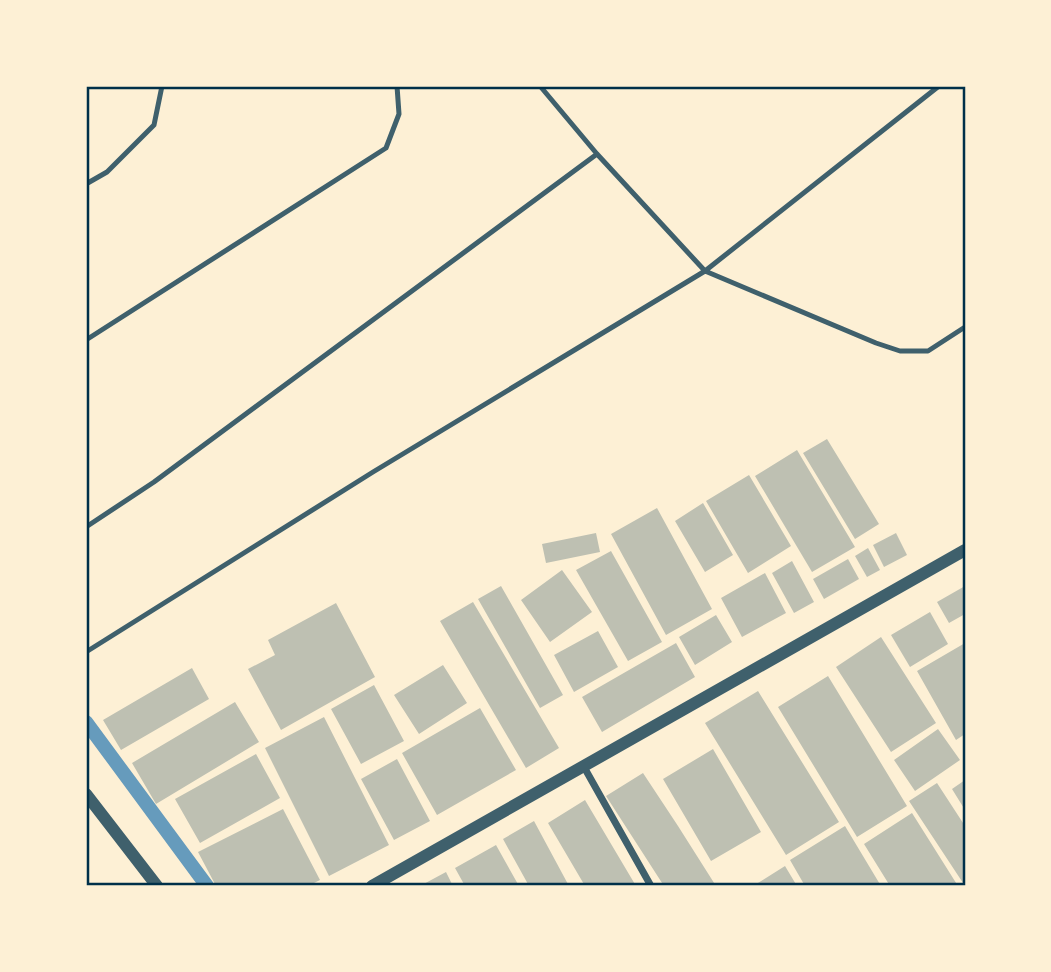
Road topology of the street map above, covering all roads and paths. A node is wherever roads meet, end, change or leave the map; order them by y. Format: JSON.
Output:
{"nodes":[{"id":1,"x":162,"y":86,"type":"edge"},
{"id":2,"x":397,"y":86,"type":"edge"},
{"id":3,"x":540,"y":86,"type":"edge"},
{"id":4,"x":939,"y":86,"type":"edge"},
{"id":5,"x":597,"y":154,"type":"junction"},
{"id":6,"x":86,"y":184,"type":"edge"},
{"id":7,"x":705,"y":271,"type":"junction"},
{"id":8,"x":965,"y":327,"type":"edge"},
{"id":9,"x":86,"y":341,"type":"edge"},
{"id":10,"x":86,"y":527,"type":"edge"},
{"id":11,"x":965,"y":550,"type":"edge"},
{"id":12,"x":86,"y":652,"type":"edge"},
{"id":13,"x":584,"y":767,"type":"junction"},
{"id":14,"x":86,"y":794,"type":"edge"},
{"id":15,"x":157,"y":886,"type":"edge"},
{"id":16,"x":373,"y":886,"type":"edge"},
{"id":17,"x":651,"y":886,"type":"edge"}],
"edges":[{"from":1,"to":6,"type":"lane"},
{"from":2,"to":9,"type":"lane"},
{"from":3,"to":5,"type":"lane"},
{"from":4,"to":7,"type":"lane"},
{"from":5,"to":7,"type":"lane"},
{"from":5,"to":10,"type":"lane"},
{"from":7,"to":8,"type":"lane"},
{"from":7,"to":12,"type":"lane"},
{"from":11,"to":13,"type":"street"},
{"from":13,"to":16,"type":"street"},
{"from":13,"to":17,"type":"street"},
{"from":14,"to":15,"type":"street"}]}
